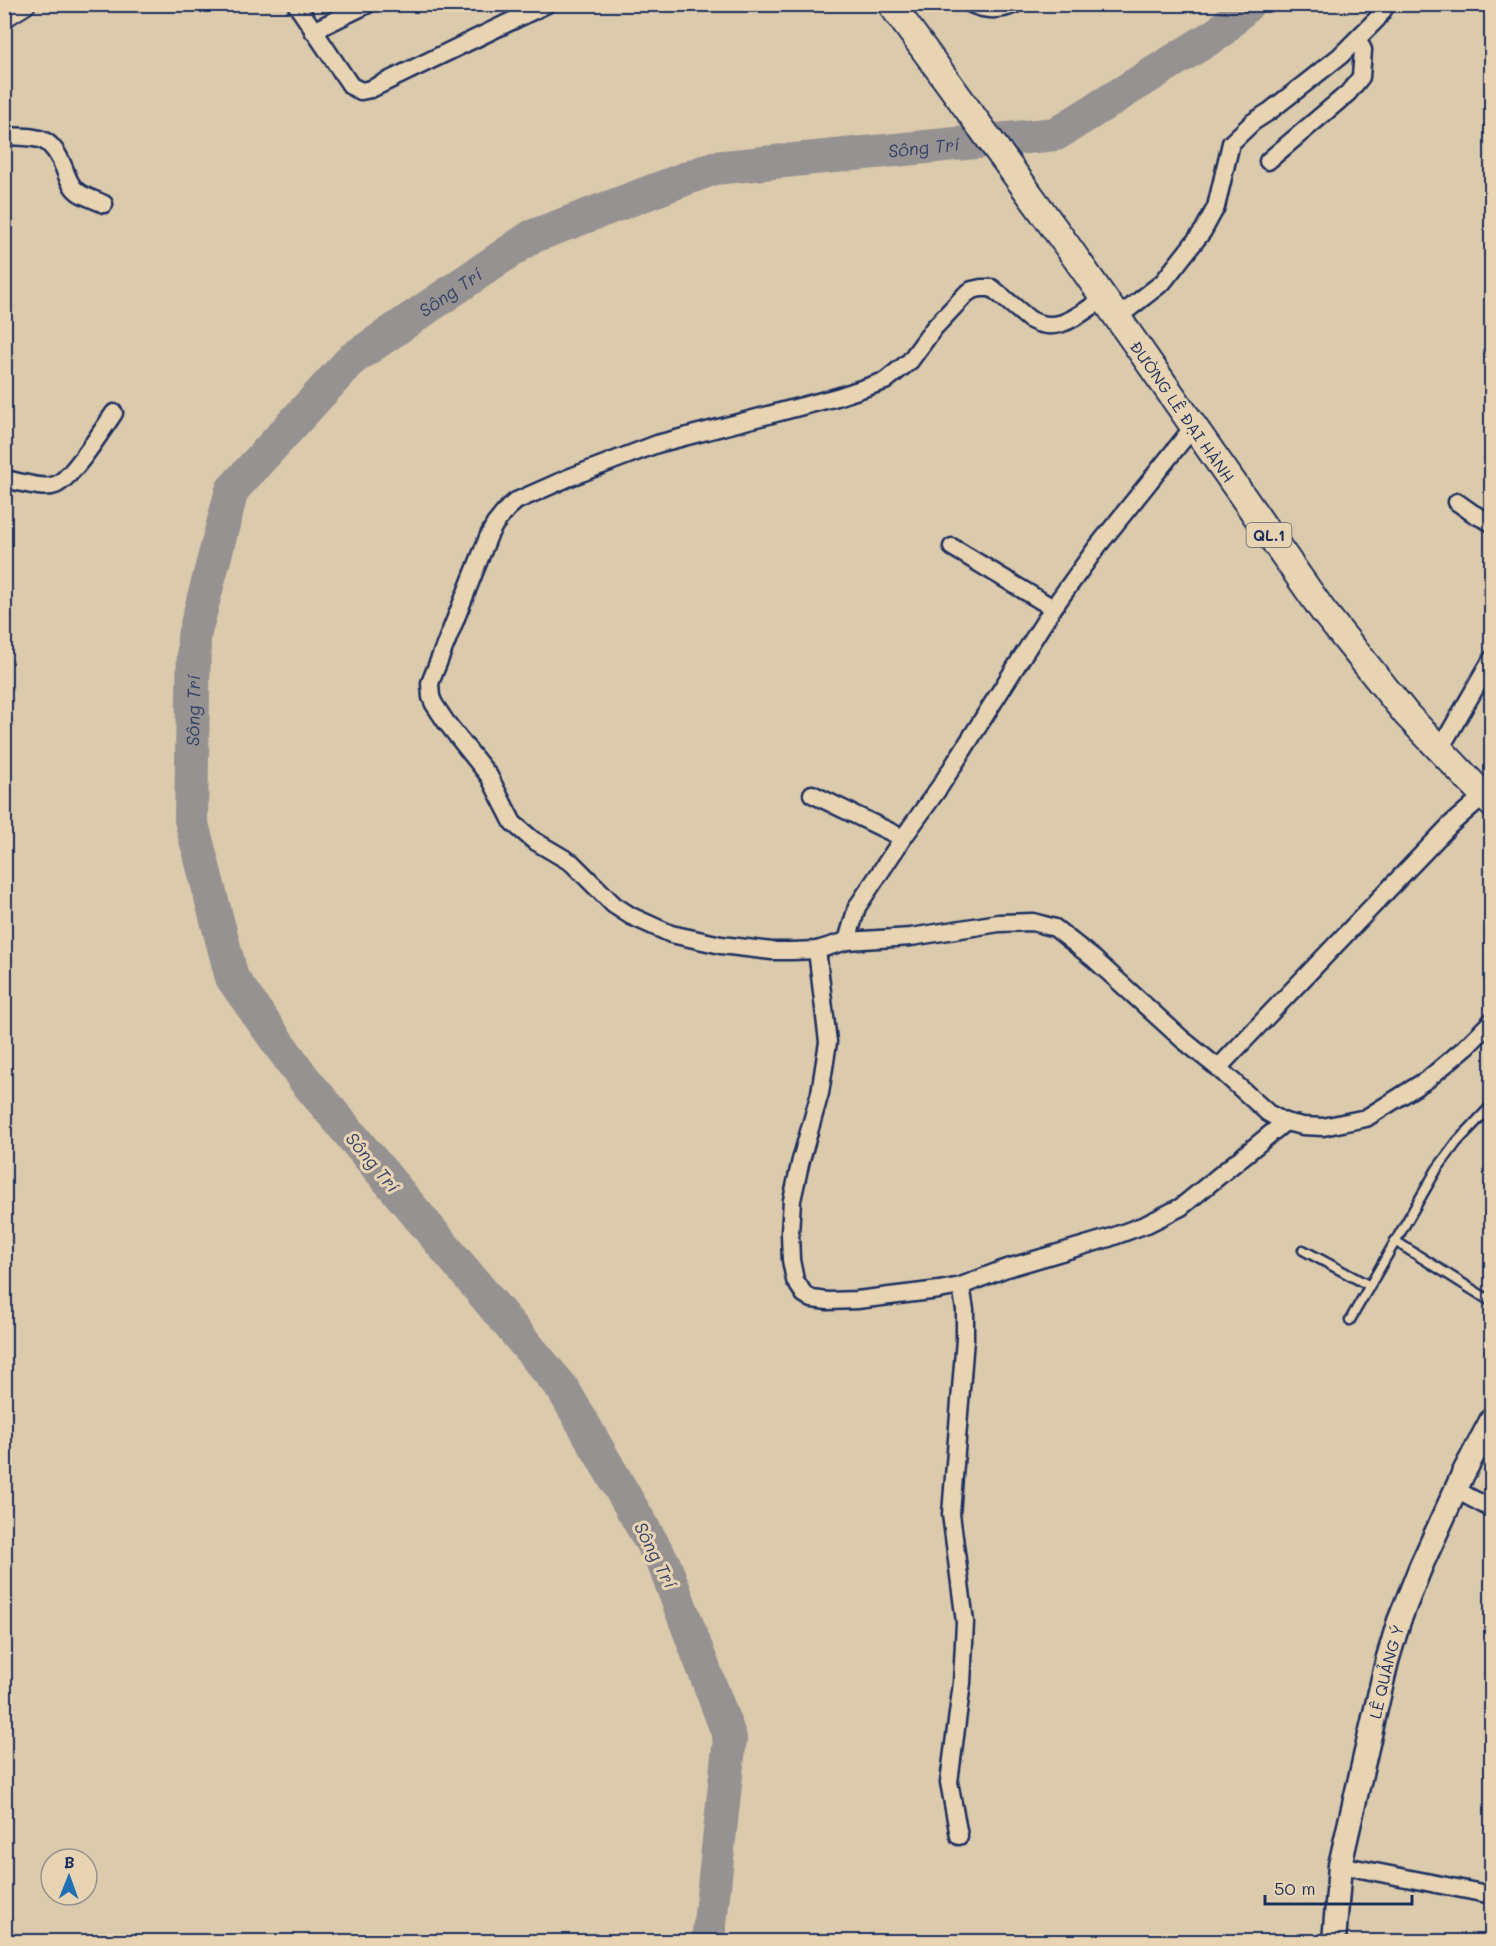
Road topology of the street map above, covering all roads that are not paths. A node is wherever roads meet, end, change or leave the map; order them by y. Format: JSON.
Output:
{"nodes":[{"id":1,"x":25,"y":4,"type":"edge"},
{"id":2,"x":296,"y":4,"type":"edge"},
{"id":3,"x":368,"y":4,"type":"edge"},
{"id":4,"x":547,"y":4,"type":"edge"},
{"id":5,"x":891,"y":4,"type":"edge"},
{"id":6,"x":971,"y":4,"type":"edge"},
{"id":7,"x":1015,"y":4,"type":"edge"},
{"id":8,"x":1387,"y":4,"type":"edge"},
{"id":9,"x":4,"y":17,"type":"edge"},
{"id":10,"x":314,"y":32,"type":"junction"},
{"id":11,"x":1358,"y":40,"type":"junction"},
{"id":12,"x":4,"y":136,"type":"edge"},
{"id":13,"x":1268,"y":161,"type":"dead end"},
{"id":14,"x":104,"y":204,"type":"dead end"},
{"id":15,"x":1110,"y":309,"type":"junction"},
{"id":16,"x":114,"y":413,"type":"dead end"},
{"id":17,"x":1194,"y":426,"type":"junction"},
{"id":18,"x":4,"y":479,"type":"edge"},
{"id":19,"x":1457,"y":502,"type":"dead end"},
{"id":20,"x":1491,"y":523,"type":"edge"},
{"id":21,"x":951,"y":547,"type":"dead end"},
{"id":22,"x":1053,"y":608,"type":"junction"},
{"id":23,"x":1491,"y":659,"type":"edge"},
{"id":24,"x":1440,"y":749,"type":"junction"},
{"id":25,"x":812,"y":794,"type":"dead end"},
{"id":26,"x":1487,"y":800,"type":"edge"},
{"id":27,"x":903,"y":838,"type":"junction"},
{"id":28,"x":847,"y":941,"type":"junction"},
{"id":29,"x":817,"y":950,"type":"junction"},
{"id":30,"x":1491,"y":1021,"type":"edge"},
{"id":31,"x":1218,"y":1068,"type":"junction"},
{"id":32,"x":1491,"y":1104,"type":"edge"},
{"id":33,"x":1285,"y":1122,"type":"junction"},
{"id":34,"x":1395,"y":1240,"type":"junction"},
{"id":35,"x":1303,"y":1250,"type":"dead end"},
{"id":36,"x":961,"y":1286,"type":"junction"},
{"id":37,"x":1370,"y":1286,"type":"junction"},
{"id":38,"x":1491,"y":1302,"type":"edge"},
{"id":39,"x":1350,"y":1320,"type":"dead end"},
{"id":40,"x":1491,"y":1419,"type":"edge"},
{"id":41,"x":1456,"y":1490,"type":"junction"},
{"id":42,"x":1491,"y":1509,"type":"edge"},
{"id":43,"x":959,"y":1836,"type":"dead end"},
{"id":44,"x":1340,"y":1865,"type":"junction"},
{"id":45,"x":1491,"y":1895,"type":"edge"},
{"id":46,"x":1334,"y":1941,"type":"edge"}],
"edges":[{"from":1,"to":9,"type":"street"},
{"from":2,"to":10,"type":"street"},
{"from":3,"to":10,"type":"street"},
{"from":4,"to":10,"type":"street"},
{"from":5,"to":15,"type":"main road","name":"ĐƯỜNG LÊ ĐẠI HÀNH","number":"QL.1"},
{"from":6,"to":7,"type":"street"},
{"from":8,"to":11,"type":"street"},
{"from":11,"to":13,"type":"street"},
{"from":11,"to":15,"type":"street"},
{"from":12,"to":14,"type":"street"},
{"from":15,"to":17,"type":"main road","name":"ĐƯỜNG LÊ ĐẠI HÀNH","number":"QL.1"},
{"from":15,"to":29,"type":"street"},
{"from":16,"to":18,"type":"street"},
{"from":17,"to":22,"type":"street"},
{"from":17,"to":24,"type":"main road","name":"ĐƯỜNG LÊ ĐẠI HÀNH","number":"QL.1"},
{"from":19,"to":20,"type":"street"},
{"from":21,"to":22,"type":"street"},
{"from":22,"to":27,"type":"street"},
{"from":23,"to":24,"type":"street"},
{"from":24,"to":26,"type":"main road","name":"ĐƯỜNG LÊ ĐẠI HÀNH","number":"QL.1"},
{"from":25,"to":27,"type":"street"},
{"from":26,"to":31,"type":"street"},
{"from":27,"to":28,"type":"street"},
{"from":28,"to":29,"type":"street"},
{"from":28,"to":31,"type":"street"},
{"from":29,"to":36,"type":"street"},
{"from":30,"to":33,"type":"street"},
{"from":31,"to":33,"type":"street"},
{"from":32,"to":34,"type":"lane"},
{"from":33,"to":36,"type":"street"},
{"from":34,"to":37,"type":"lane"},
{"from":34,"to":38,"type":"lane"},
{"from":35,"to":37,"type":"lane"},
{"from":36,"to":43,"type":"street"},
{"from":37,"to":39,"type":"lane"},
{"from":40,"to":41,"type":"main road","name":"LÊ QUẢNG Ý"},
{"from":41,"to":42,"type":"street"},
{"from":41,"to":44,"type":"main road","name":"LÊ QUẢNG Ý"},
{"from":44,"to":45,"type":"street"},
{"from":44,"to":46,"type":"main road","name":"LÊ QUẢNG Ý"}]}
